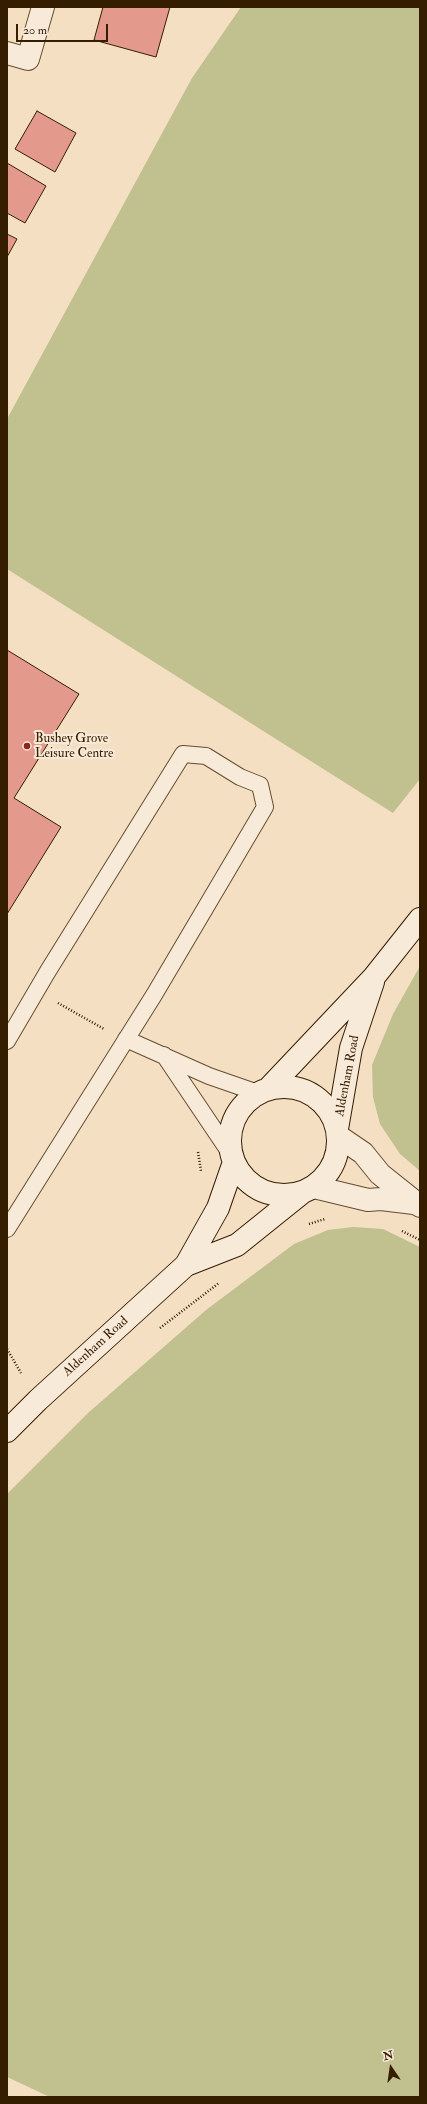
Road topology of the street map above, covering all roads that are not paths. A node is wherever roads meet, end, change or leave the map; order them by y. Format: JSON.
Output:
{"nodes":[{"id":1,"x":43,"y":7,"type":"edge"},
{"id":2,"x":7,"y":54,"type":"edge"},
{"id":3,"x":420,"y":919,"type":"edge"},
{"id":4,"x":374,"y":977,"type":"junction"},
{"id":5,"x":126,"y":1040,"type":"junction"},
{"id":6,"x":7,"y":1041,"type":"edge"},
{"id":7,"x":164,"y":1054,"type":"junction"},
{"id":8,"x":263,"y":1091,"type":"junction"},
{"id":9,"x":338,"y":1132,"type":"junction"},
{"id":10,"x":232,"y":1158,"type":"junction"},
{"id":11,"x":308,"y":1190,"type":"junction"},
{"id":12,"x":417,"y":1204,"type":"edge"},
{"id":13,"x":7,"y":1229,"type":"edge"},
{"id":14,"x":186,"y":1265,"type":"junction"},
{"id":15,"x":7,"y":1431,"type":"edge"}],
"edges":[{"from":1,"to":2,"type":"main road"},
{"from":3,"to":4,"type":"main road","name":"Aldenham Road"},
{"from":4,"to":8,"type":"main road","name":"Aldenham Road"},
{"from":4,"to":9,"type":"main road","name":"Aldenham Road"},
{"from":5,"to":6,"type":"lane"},
{"from":5,"to":7,"type":"lane"},
{"from":5,"to":13,"type":"lane"},
{"from":7,"to":8,"type":"lane"},
{"from":7,"to":10,"type":"lane"},
{"from":8,"to":9,"type":"main road"},
{"from":8,"to":10,"type":"main road"},
{"from":9,"to":11,"type":"main road"},
{"from":9,"to":12,"type":"main road"},
{"from":10,"to":11,"type":"main road"},
{"from":10,"to":14,"type":"main road","name":"Aldenham Road"},
{"from":11,"to":12,"type":"main road"},
{"from":11,"to":14,"type":"main road","name":"Aldenham Road"},
{"from":14,"to":15,"type":"main road","name":"Aldenham Road"}]}
